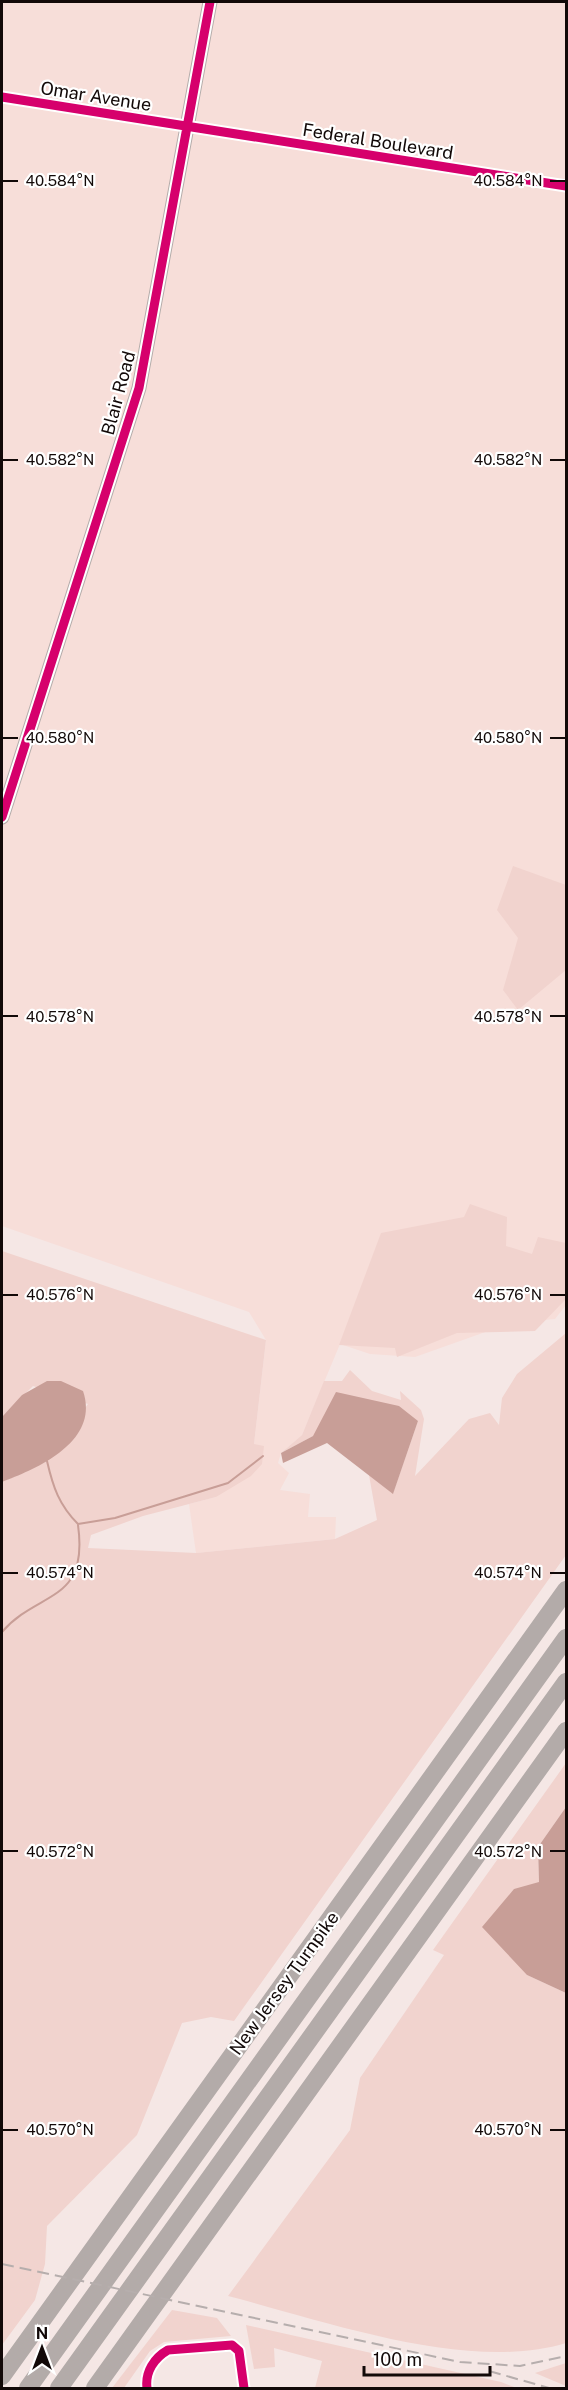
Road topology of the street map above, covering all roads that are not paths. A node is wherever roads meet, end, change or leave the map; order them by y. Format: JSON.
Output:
{"nodes":[{"id":1,"x":210,"y":2,"type":"edge"},
{"id":2,"x":2,"y":97,"type":"edge"},
{"id":3,"x":185,"y":127,"type":"junction"},
{"id":4,"x":567,"y":186,"type":"edge"},
{"id":5,"x":2,"y":817,"type":"edge"},
{"id":6,"x":567,"y":1590,"type":"edge"},
{"id":7,"x":567,"y":1638,"type":"edge"},
{"id":8,"x":567,"y":1682,"type":"edge"},
{"id":9,"x":567,"y":1731,"type":"edge"},
{"id":10,"x":2,"y":2376,"type":"edge"},
{"id":11,"x":28,"y":2388,"type":"edge"},
{"id":12,"x":59,"y":2388,"type":"edge"},
{"id":13,"x":95,"y":2388,"type":"edge"},
{"id":14,"x":147,"y":2388,"type":"edge"},
{"id":15,"x":244,"y":2388,"type":"edge"}],
"edges":[{"from":1,"to":3,"type":"street","name":"Blair Road"},
{"from":2,"to":3,"type":"street","name":"Omar Avenue"},
{"from":3,"to":4,"type":"street","name":"Federal Boulevard"},
{"from":3,"to":5,"type":"street","name":"Blair Road"},
{"from":6,"to":10,"type":"highway","name":"New Jersey Turnpike"},
{"from":7,"to":11,"type":"highway","name":"New Jersey Turnpike"},
{"from":8,"to":12,"type":"highway"},
{"from":9,"to":13,"type":"highway"},
{"from":14,"to":15,"type":"street"}]}
